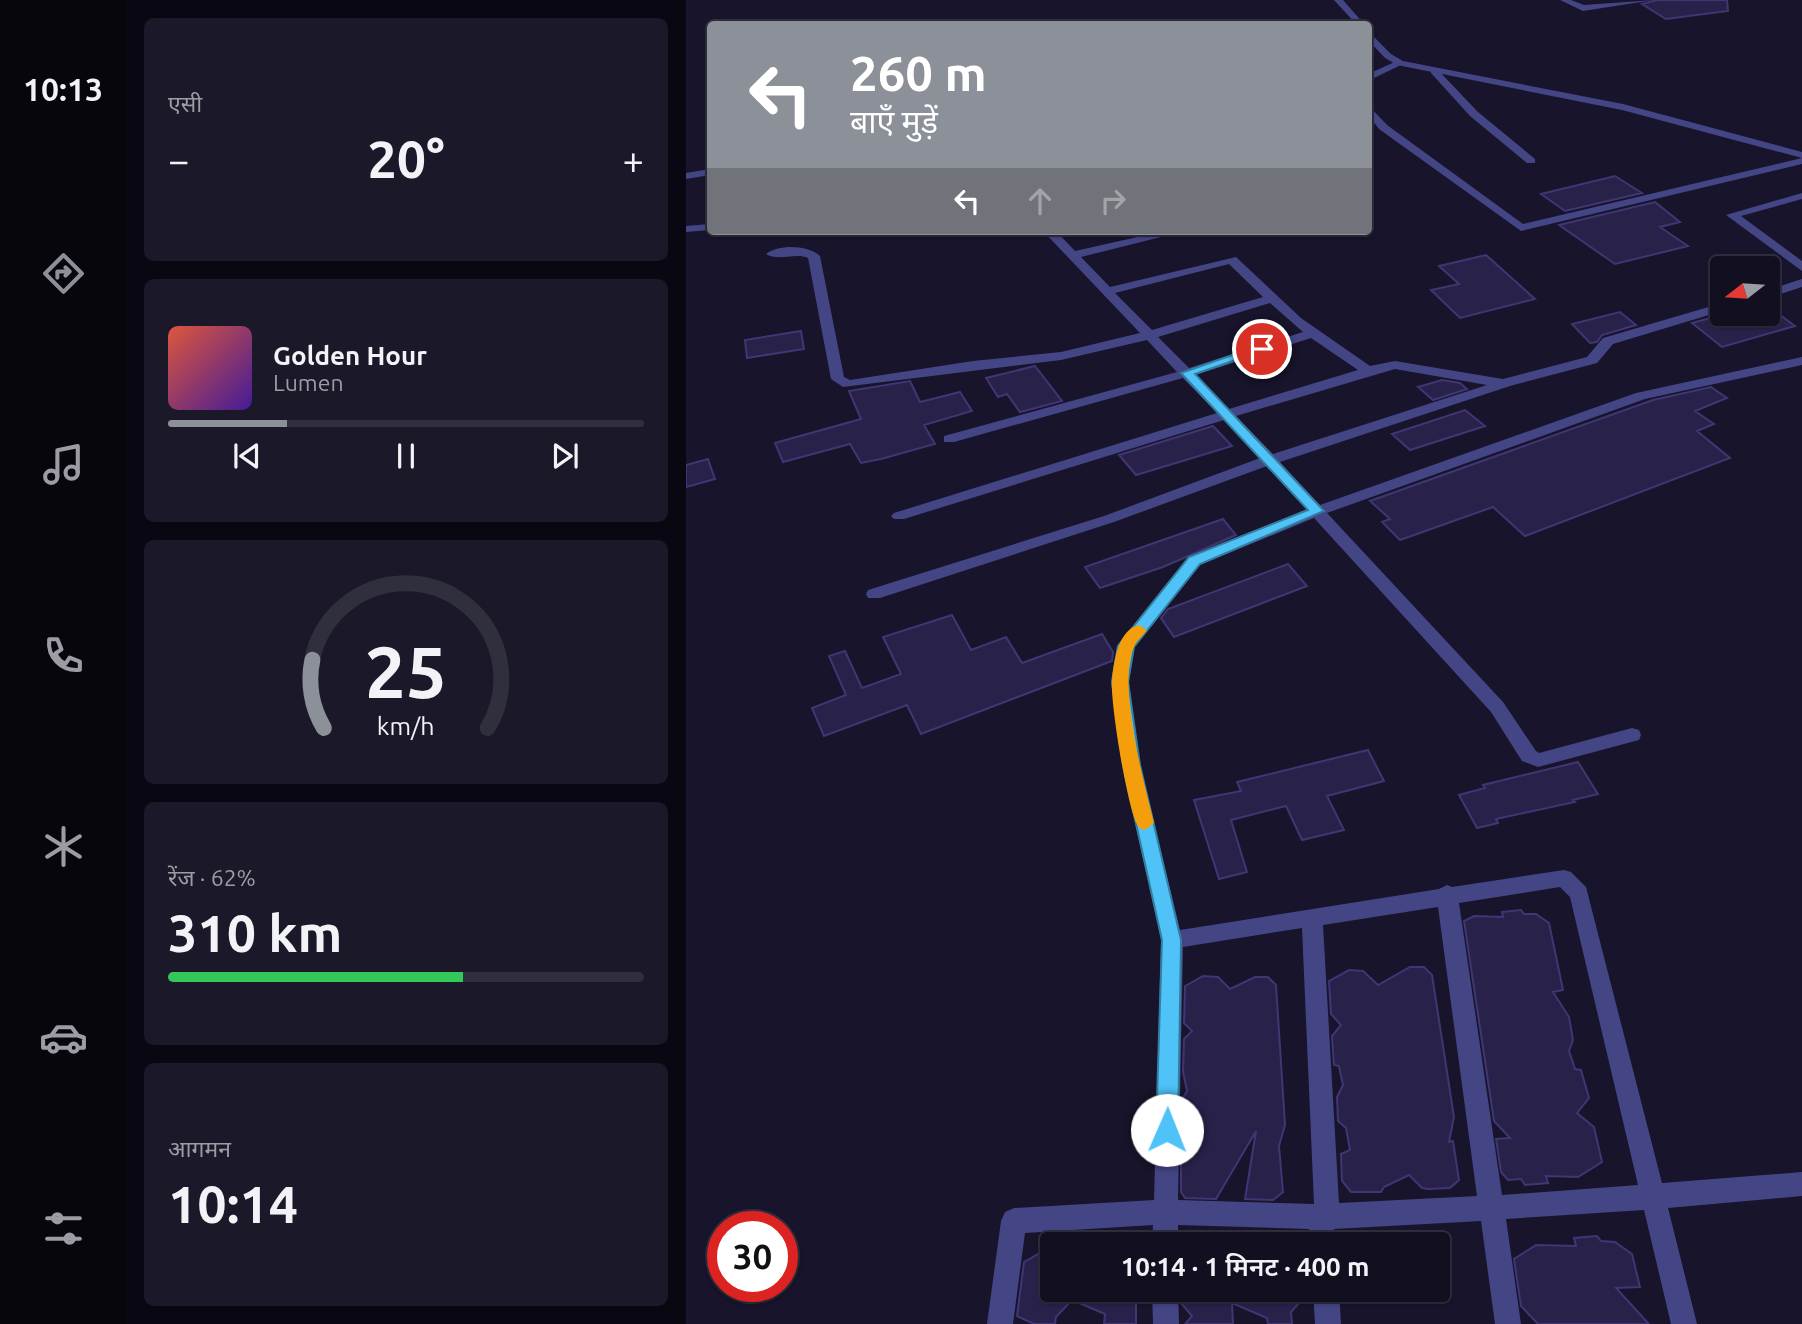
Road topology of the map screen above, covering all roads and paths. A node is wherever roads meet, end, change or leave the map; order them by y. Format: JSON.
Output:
{"nodes":[{"id":1,"x":1338,"y":0,"type":"edge"},
{"id":2,"x":1564,"y":0,"type":"edge"},
{"id":3,"x":1650,"y":0,"type":"edge"},
{"id":4,"x":1357,"y":21,"type":"edge"},
{"id":5,"x":1372,"y":38,"type":"edge"},
{"id":6,"x":1400,"y":62,"type":"junction"},
{"id":7,"x":1434,"y":71,"type":"junction"},
{"id":8,"x":1372,"y":76,"type":"edge"},
{"id":9,"x":1372,"y":113,"type":"edge"},
{"id":10,"x":1802,"y":155,"type":"edge"},
{"id":11,"x":1531,"y":161,"type":"dead end"},
{"id":12,"x":1802,"y":161,"type":"edge"},
{"id":13,"x":707,"y":172,"type":"edge"},
{"id":14,"x":686,"y":176,"type":"edge"},
{"id":15,"x":1802,"y":196,"type":"edge"},
{"id":16,"x":707,"y":227,"type":"edge"},
{"id":17,"x":686,"y":229,"type":"edge"},
{"id":18,"x":1053,"y":235,"type":"edge"},
{"id":19,"x":1162,"y":235,"type":"edge"},
{"id":20,"x":772,"y":254,"type":"dead end"},
{"id":21,"x":1073,"y":256,"type":"junction"},
{"id":22,"x":1802,"y":267,"type":"edge"},
{"id":23,"x":1802,"y":283,"type":"edge"},
{"id":24,"x":1780,"y":290,"type":"edge"},
{"id":25,"x":1107,"y":291,"type":"junction"},
{"id":26,"x":1273,"y":298,"type":"junction"},
{"id":27,"x":1710,"y":311,"type":"edge"},
{"id":28,"x":1312,"y":333,"type":"junction"},
{"id":29,"x":1150,"y":335,"type":"junction"},
{"id":30,"x":1802,"y":361,"type":"edge"},
{"id":31,"x":1368,"y":371,"type":"junction"},
{"id":32,"x":1187,"y":373,"type":"junction"},
{"id":33,"x":1505,"y":383,"type":"junction"},
{"id":34,"x":1228,"y":415,"type":"junction"},
{"id":35,"x":949,"y":439,"type":"dead end"},
{"id":36,"x":1270,"y":460,"type":"junction"},
{"id":37,"x":1317,"y":511,"type":"junction"},
{"id":38,"x":899,"y":516,"type":"dead end"},
{"id":39,"x":874,"y":593,"type":"dead end"},
{"id":40,"x":1632,"y":735,"type":"dead end"},
{"id":41,"x":1447,"y":894,"type":"junction"},
{"id":42,"x":1312,"y":919,"type":"junction"},
{"id":43,"x":1172,"y":940,"type":"junction"},
{"id":44,"x":1802,"y":1184,"type":"edge"},
{"id":45,"x":1650,"y":1197,"type":"junction"},
{"id":46,"x":1489,"y":1208,"type":"junction"},
{"id":47,"x":1164,"y":1212,"type":"junction"},
{"id":48,"x":1321,"y":1217,"type":"junction"},
{"id":49,"x":1165,"y":1232,"type":"edge"},
{"id":50,"x":1322,"y":1232,"type":"edge"},
{"id":51,"x":1165,"y":1302,"type":"edge"},
{"id":52,"x":1326,"y":1302,"type":"edge"},
{"id":53,"x":1000,"y":1324,"type":"edge"},
{"id":54,"x":1166,"y":1324,"type":"edge"},
{"id":55,"x":1328,"y":1324,"type":"edge"},
{"id":56,"x":1508,"y":1324,"type":"edge"},
{"id":57,"x":1684,"y":1324,"type":"edge"}],
"edges":[{"from":1,"to":4,"type":"street"},
{"from":2,"to":3,"type":"street"},
{"from":5,"to":6,"type":"street"},
{"from":6,"to":7,"type":"street"},
{"from":6,"to":8,"type":"street"},
{"from":7,"to":10,"type":"street"},
{"from":7,"to":11,"type":"street"},
{"from":9,"to":12,"type":"street"},
{"from":13,"to":14,"type":"street"},
{"from":15,"to":22,"type":"street"},
{"from":16,"to":17,"type":"street"},
{"from":18,"to":21,"type":"street"},
{"from":19,"to":21,"type":"street"},
{"from":20,"to":29,"type":"street"},
{"from":21,"to":25,"type":"street"},
{"from":23,"to":24,"type":"street"},
{"from":25,"to":26,"type":"street"},
{"from":25,"to":29,"type":"street"},
{"from":26,"to":28,"type":"street"},
{"from":26,"to":29,"type":"street"},
{"from":27,"to":33,"type":"street"},
{"from":28,"to":31,"type":"street"},
{"from":28,"to":32,"type":"street"},
{"from":29,"to":32,"type":"street"},
{"from":30,"to":37,"type":"street"},
{"from":31,"to":33,"type":"street"},
{"from":31,"to":34,"type":"street"},
{"from":32,"to":34,"type":"street"},
{"from":32,"to":35,"type":"street"},
{"from":33,"to":36,"type":"street"},
{"from":34,"to":36,"type":"street"},
{"from":34,"to":38,"type":"street"},
{"from":36,"to":37,"type":"street"},
{"from":36,"to":39,"type":"street"},
{"from":37,"to":40,"type":"street"},
{"from":37,"to":43,"type":"street"},
{"from":41,"to":42,"type":"street"},
{"from":41,"to":45,"type":"street"},
{"from":41,"to":46,"type":"street"},
{"from":42,"to":43,"type":"street"},
{"from":42,"to":48,"type":"street"},
{"from":43,"to":47,"type":"street"},
{"from":44,"to":45,"type":"street"},
{"from":45,"to":46,"type":"street"},
{"from":45,"to":57,"type":"street"},
{"from":46,"to":48,"type":"street"},
{"from":46,"to":56,"type":"street"},
{"from":47,"to":48,"type":"street"},
{"from":47,"to":49,"type":"street"},
{"from":47,"to":53,"type":"street"},
{"from":48,"to":50,"type":"street"},
{"from":51,"to":54,"type":"street"},
{"from":52,"to":55,"type":"street"}]}
